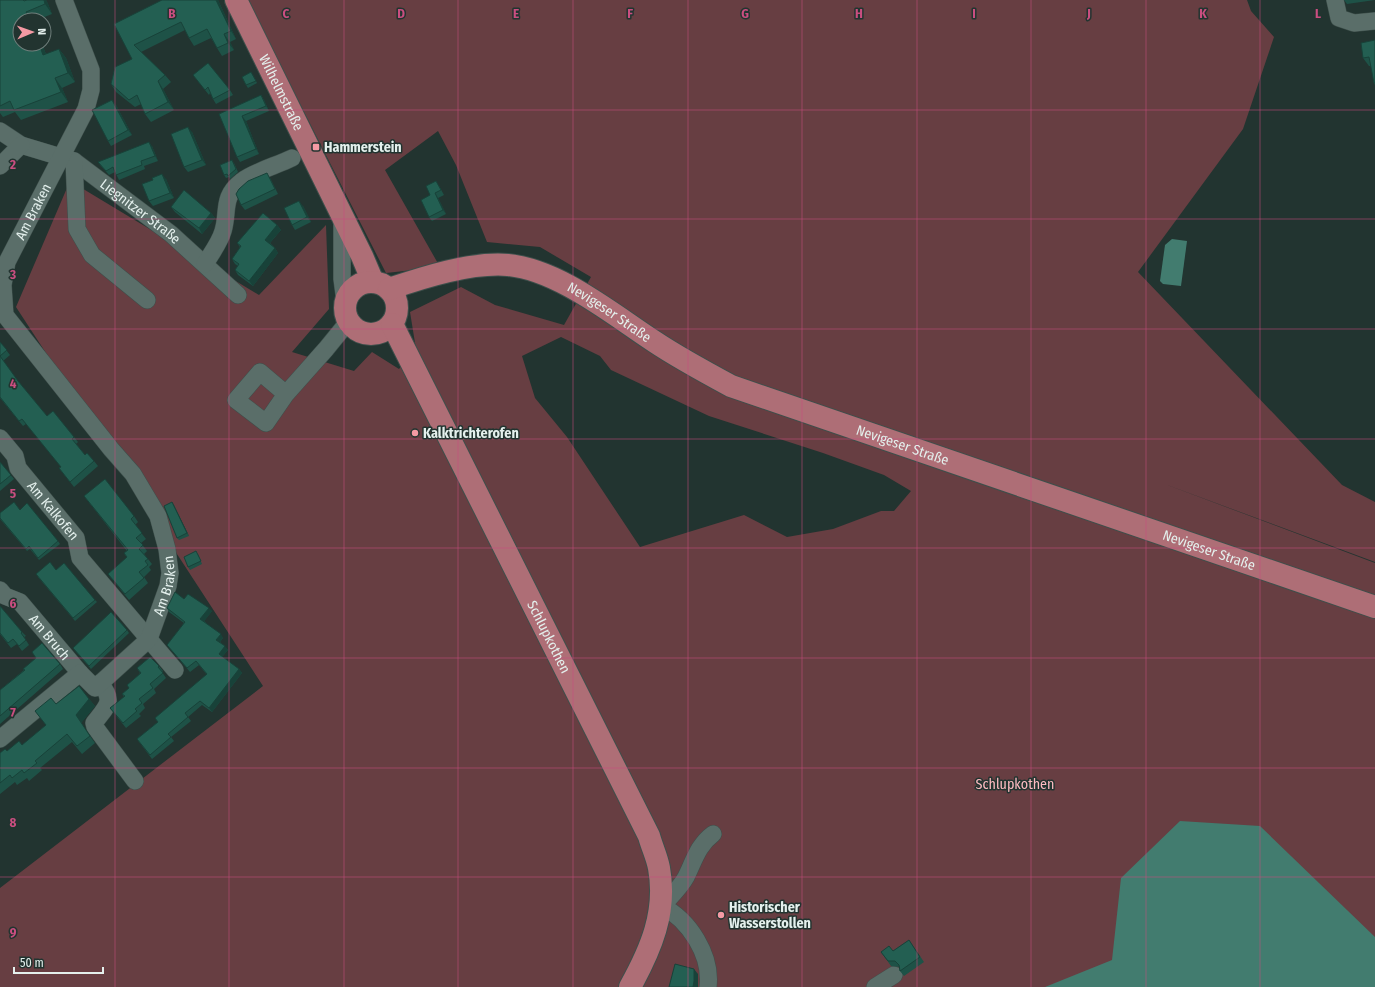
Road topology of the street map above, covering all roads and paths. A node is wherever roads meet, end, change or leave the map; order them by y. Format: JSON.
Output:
{"nodes":[{"id":1,"x":64,"y":0,"type":"edge"},
{"id":2,"x":236,"y":0,"type":"edge"},
{"id":3,"x":1335,"y":0,"type":"edge"},
{"id":4,"x":1375,"y":21,"type":"edge"},
{"id":5,"x":0,"y":131,"type":"edge"},
{"id":6,"x":21,"y":145,"type":"junction"},
{"id":7,"x":292,"y":158,"type":"dead end"},
{"id":8,"x":67,"y":159,"type":"junction"},
{"id":9,"x":0,"y":166,"type":"edge"},
{"id":10,"x":345,"y":223,"type":"junction"},
{"id":11,"x":206,"y":264,"type":"junction"},
{"id":12,"x":238,"y":295,"type":"dead end"},
{"id":13,"x":147,"y":300,"type":"dead end"},
{"id":14,"x":376,"y":306,"type":"junction"},
{"id":15,"x":3,"y":315,"type":"edge"},
{"id":16,"x":286,"y":394,"type":"dead end"},
{"id":17,"x":0,"y":438,"type":"edge"},
{"id":18,"x":0,"y":590,"type":"edge"},
{"id":19,"x":1375,"y":607,"type":"edge"},
{"id":20,"x":149,"y":639,"type":"junction"},
{"id":21,"x":175,"y":670,"type":"dead end"},
{"id":22,"x":80,"y":673,"type":"junction"},
{"id":23,"x":100,"y":683,"type":"junction"},
{"id":24,"x":0,"y":739,"type":"edge"},
{"id":25,"x":135,"y":780,"type":"dead end"},
{"id":26,"x":712,"y":834,"type":"dead end"},
{"id":27,"x":662,"y":906,"type":"junction"},
{"id":28,"x":894,"y":975,"type":"dead end"},
{"id":29,"x":630,"y":987,"type":"edge"},
{"id":30,"x":708,"y":987,"type":"edge"},
{"id":31,"x":875,"y":987,"type":"edge"}],
"edges":[{"from":1,"to":8,"type":"street"},
{"from":2,"to":10,"type":"main road","name":"Wilhelmstraße"},
{"from":3,"to":4,"type":"street"},
{"from":5,"to":6,"type":"street","name":"Liegnitzer Straße"},
{"from":6,"to":8,"type":"street","name":"Liegnitzer Straße"},
{"from":6,"to":9,"type":"street"},
{"from":7,"to":11,"type":"street"},
{"from":8,"to":11,"type":"street","name":"Liegnitzer Straße"},
{"from":8,"to":13,"type":"street"},
{"from":8,"to":15,"type":"street","name":"Am Braken"},
{"from":10,"to":14,"type":"main road","name":"Wilhelmstraße"},
{"from":10,"to":14,"type":"street"},
{"from":11,"to":12,"type":"street","name":"Liegnitzer Straße"},
{"from":14,"to":16,"type":"street"},
{"from":14,"to":19,"type":"main road","name":"Nevigeser Straße"},
{"from":14,"to":27,"type":"main road","name":"Schlupkothen"},
{"from":15,"to":20,"type":"street","name":"Am Braken"},
{"from":17,"to":20,"type":"street","name":"Am Kalkofen"},
{"from":18,"to":22,"type":"street","name":"Am Bruch"},
{"from":20,"to":21,"type":"street","name":"Am Kalkofen"},
{"from":20,"to":23,"type":"street","name":"Am Braken"},
{"from":22,"to":23,"type":"street"},
{"from":22,"to":24,"type":"street"},
{"from":23,"to":25,"type":"street"},
{"from":26,"to":27,"type":"street","name":"Schlupkothen"},
{"from":27,"to":29,"type":"main road","name":"Schlupkothen"},
{"from":27,"to":30,"type":"street"},
{"from":28,"to":31,"type":"street"}]}
